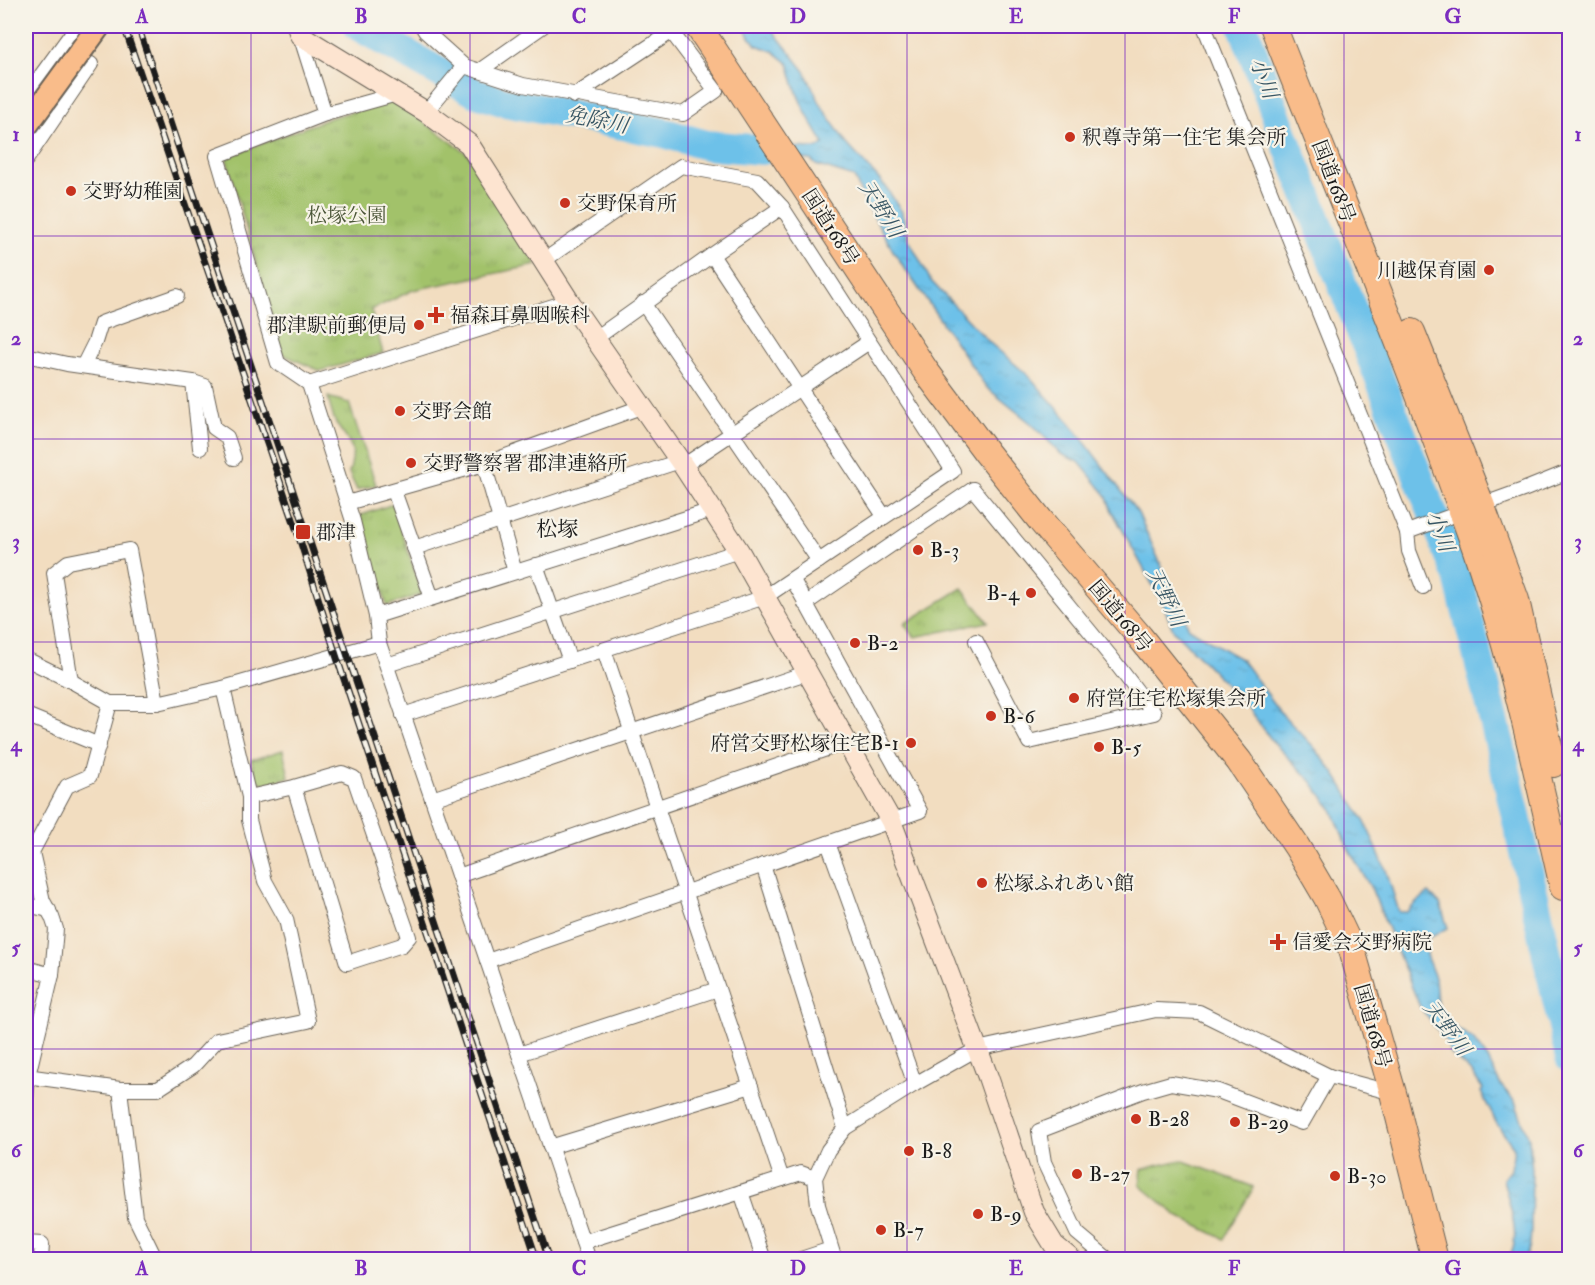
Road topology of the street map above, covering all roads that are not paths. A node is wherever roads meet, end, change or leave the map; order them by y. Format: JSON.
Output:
{"nodes":[{"id":1,"x":77,"y":26,"type":"edge"},
{"id":2,"x":99,"y":26,"type":"edge"},
{"id":3,"x":423,"y":26,"type":"edge"},
{"id":4,"x":543,"y":26,"type":"edge"},
{"id":5,"x":698,"y":26,"type":"edge"},
{"id":6,"x":1204,"y":26,"type":"edge"},
{"id":7,"x":1273,"y":26,"type":"edge"},
{"id":8,"x":1289,"y":26,"type":"edge"},
{"id":9,"x":669,"y":29,"type":"edge"},
{"id":10,"x":298,"y":30,"type":"edge"},
{"id":11,"x":91,"y":64,"type":"dead end"},
{"id":12,"x":464,"y":66,"type":"junction"},
{"id":13,"x":479,"y":71,"type":"junction"},
{"id":14,"x":397,"y":94,"type":"junction"},
{"id":15,"x":26,"y":96,"type":"edge"},
{"id":16,"x":574,"y":96,"type":"junction"},
{"id":17,"x":426,"y":112,"type":"junction"},
{"id":18,"x":325,"y":114,"type":"junction"},
{"id":19,"x":26,"y":126,"type":"edge"},
{"id":20,"x":26,"y":160,"type":"edge"},
{"id":21,"x":782,"y":207,"type":"junction"},
{"id":22,"x":712,"y":255,"type":"junction"},
{"id":23,"x":543,"y":261,"type":"junction"},
{"id":24,"x":177,"y":296,"type":"dead end"},
{"id":25,"x":569,"y":301,"type":"junction"},
{"id":26,"x":644,"y":303,"type":"junction"},
{"id":27,"x":596,"y":338,"type":"junction"},
{"id":28,"x":869,"y":342,"type":"junction"},
{"id":29,"x":26,"y":355,"type":"edge"},
{"id":30,"x":83,"y":366,"type":"junction"},
{"id":31,"x":193,"y":382,"type":"junction"},
{"id":32,"x":309,"y":384,"type":"junction"},
{"id":33,"x":799,"y":388,"type":"junction"},
{"id":34,"x":641,"y":407,"type":"junction"},
{"id":35,"x":731,"y":433,"type":"junction"},
{"id":36,"x":200,"y":448,"type":"dead end"},
{"id":37,"x":234,"y":458,"type":"dead end"},
{"id":38,"x":681,"y":463,"type":"junction"},
{"id":39,"x":484,"y":464,"type":"junction"},
{"id":40,"x":1569,"y":471,"type":"edge"},
{"id":41,"x":394,"y":490,"type":"junction"},
{"id":42,"x":347,"y":503,"type":"junction"},
{"id":43,"x":1472,"y":508,"type":"junction"},
{"id":44,"x":712,"y":510,"type":"junction"},
{"id":45,"x":884,"y":516,"type":"junction"},
{"id":46,"x":501,"y":521,"type":"junction"},
{"id":47,"x":1407,"y":532,"type":"junction"},
{"id":48,"x":414,"y":548,"type":"junction"},
{"id":49,"x":739,"y":551,"type":"junction"},
{"id":50,"x":819,"y":561,"type":"junction"},
{"id":51,"x":536,"y":565,"type":"junction"},
{"id":52,"x":515,"y":572,"type":"junction"},
{"id":53,"x":793,"y":580,"type":"junction"},
{"id":54,"x":1423,"y":588,"type":"dead end"},
{"id":55,"x":765,"y":597,"type":"junction"},
{"id":56,"x":432,"y":598,"type":"junction"},
{"id":57,"x":805,"y":604,"type":"junction"},
{"id":58,"x":551,"y":612,"type":"junction"},
{"id":59,"x":376,"y":616,"type":"junction"},
{"id":60,"x":976,"y":641,"type":"dead end"},
{"id":61,"x":379,"y":643,"type":"junction"},
{"id":62,"x":604,"y":650,"type":"junction"},
{"id":63,"x":570,"y":660,"type":"junction"},
{"id":64,"x":26,"y":661,"type":"edge"},
{"id":65,"x":387,"y":665,"type":"junction"},
{"id":66,"x":809,"y":672,"type":"junction"},
{"id":67,"x":71,"y":681,"type":"junction"},
{"id":68,"x":223,"y":688,"type":"junction"},
{"id":69,"x":110,"y":703,"type":"junction"},
{"id":70,"x":157,"y":703,"type":"junction"},
{"id":71,"x":26,"y":715,"type":"edge"},
{"id":72,"x":403,"y":715,"type":"junction"},
{"id":73,"x":631,"y":732,"type":"junction"},
{"id":74,"x":846,"y":742,"type":"junction"},
{"id":75,"x":99,"y":745,"type":"junction"},
{"id":76,"x":294,"y":787,"type":"junction"},
{"id":77,"x":249,"y":797,"type":"junction"},
{"id":78,"x":432,"y":799,"type":"junction"},
{"id":79,"x":657,"y":808,"type":"junction"},
{"id":80,"x":891,"y":821,"type":"junction"},
{"id":81,"x":1569,"y":841,"type":"edge"},
{"id":82,"x":828,"y":843,"type":"junction"},
{"id":83,"x":764,"y":865,"type":"junction"},
{"id":84,"x":458,"y":876,"type":"junction"},
{"id":85,"x":1563,"y":887,"type":"dead end"},
{"id":86,"x":686,"y":892,"type":"junction"},
{"id":87,"x":26,"y":905,"type":"edge"},
{"id":88,"x":49,"y":910,"type":"junction"},
{"id":89,"x":487,"y":961,"type":"junction"},
{"id":90,"x":26,"y":968,"type":"edge"},
{"id":91,"x":52,"y":975,"type":"junction"},
{"id":92,"x":718,"y":989,"type":"junction"},
{"id":93,"x":977,"y":1049,"type":"junction"},
{"id":94,"x":519,"y":1054,"type":"junction"},
{"id":95,"x":27,"y":1076,"type":"edge"},
{"id":96,"x":1329,"y":1076,"type":"junction"},
{"id":97,"x":915,"y":1084,"type":"junction"},
{"id":98,"x":751,"y":1086,"type":"junction"},
{"id":99,"x":120,"y":1089,"type":"junction"},
{"id":100,"x":1393,"y":1093,"type":"junction"},
{"id":101,"x":26,"y":1099,"type":"edge"},
{"id":102,"x":845,"y":1128,"type":"junction"},
{"id":103,"x":550,"y":1147,"type":"junction"},
{"id":104,"x":815,"y":1178,"type":"junction"},
{"id":105,"x":782,"y":1179,"type":"junction"},
{"id":106,"x":741,"y":1192,"type":"junction"},
{"id":107,"x":583,"y":1242,"type":"junction"},
{"id":108,"x":26,"y":1243,"type":"edge"},
{"id":109,"x":833,"y":1254,"type":"edge"},
{"id":110,"x":41,"y":1260,"type":"edge"},
{"id":111,"x":156,"y":1260,"type":"edge"},
{"id":112,"x":589,"y":1260,"type":"edge"},
{"id":113,"x":764,"y":1260,"type":"edge"},
{"id":114,"x":798,"y":1260,"type":"edge"},
{"id":115,"x":1072,"y":1260,"type":"edge"},
{"id":116,"x":1109,"y":1260,"type":"edge"},
{"id":117,"x":1435,"y":1260,"type":"edge"}],
"edges":[{"from":1,"to":15,"type":"street"},
{"from":2,"to":19,"type":"main road","bridge":true},
{"from":3,"to":12,"type":"street"},
{"from":4,"to":13,"type":"street"},
{"from":5,"to":100,"type":"highway","name":"国道168号"},
{"from":6,"to":47,"type":"street"},
{"from":7,"to":43,"type":"highway","name":"国道168号"},
{"from":8,"to":43,"type":"highway","name":"国道168号"},
{"from":9,"to":16,"type":"street"},
{"from":9,"to":16,"type":"street"},
{"from":10,"to":14,"type":"street"},
{"from":10,"to":18,"type":"street"},
{"from":11,"to":20,"type":"street"},
{"from":12,"to":13,"type":"street"},
{"from":12,"to":17,"type":"street"},
{"from":13,"to":16,"type":"street"},
{"from":14,"to":17,"type":"street"},
{"from":14,"to":18,"type":"street"},
{"from":17,"to":23,"type":"street"},
{"from":18,"to":32,"type":"street"},
{"from":21,"to":22,"type":"street"},
{"from":21,"to":23,"type":"street"},
{"from":21,"to":28,"type":"street"},
{"from":22,"to":26,"type":"street"},
{"from":22,"to":33,"type":"street"},
{"from":23,"to":25,"type":"street"},
{"from":24,"to":30,"type":"street"},
{"from":25,"to":27,"type":"street"},
{"from":25,"to":32,"type":"street"},
{"from":26,"to":27,"type":"street"},
{"from":26,"to":35,"type":"street"},
{"from":27,"to":34,"type":"street"},
{"from":28,"to":33,"type":"street"},
{"from":28,"to":45,"type":"street"},
{"from":29,"to":30,"type":"street"},
{"from":30,"to":31,"type":"street"},
{"from":31,"to":36,"type":"street"},
{"from":31,"to":37,"type":"street"},
{"from":32,"to":42,"type":"street"},
{"from":33,"to":35,"type":"street"},
{"from":33,"to":45,"type":"street"},
{"from":34,"to":38,"type":"street"},
{"from":34,"to":39,"type":"street"},
{"from":35,"to":38,"type":"street"},
{"from":35,"to":50,"type":"street"},
{"from":38,"to":44,"type":"street"},
{"from":38,"to":46,"type":"street"},
{"from":39,"to":41,"type":"street"},
{"from":39,"to":46,"type":"street"},
{"from":40,"to":43,"type":"street"},
{"from":41,"to":42,"type":"street"},
{"from":41,"to":48,"type":"street"},
{"from":42,"to":59,"type":"street"},
{"from":43,"to":47,"type":"street"},
{"from":43,"to":81,"type":"highway","name":"国道168号"},
{"from":43,"to":85,"type":"highway","name":"国道168号"},
{"from":44,"to":49,"type":"street"},
{"from":44,"to":51,"type":"street"},
{"from":45,"to":50,"type":"street"},
{"from":46,"to":48,"type":"street"},
{"from":46,"to":52,"type":"street"},
{"from":47,"to":54,"type":"street"},
{"from":48,"to":56,"type":"street"},
{"from":49,"to":55,"type":"street"},
{"from":49,"to":58,"type":"street"},
{"from":50,"to":53,"type":"street"},
{"from":51,"to":52,"type":"street"},
{"from":51,"to":58,"type":"street"},
{"from":52,"to":56,"type":"street"},
{"from":53,"to":55,"type":"street"},
{"from":53,"to":57,"type":"street"},
{"from":55,"to":62,"type":"street"},
{"from":55,"to":66,"type":"street"},
{"from":56,"to":59,"type":"street"},
{"from":57,"to":60,"type":"street"},
{"from":57,"to":80,"type":"street"},
{"from":58,"to":63,"type":"street"},
{"from":58,"to":65,"type":"street"},
{"from":59,"to":61,"type":"street"},
{"from":61,"to":65,"type":"street"},
{"from":61,"to":68,"type":"street"},
{"from":62,"to":63,"type":"street"},
{"from":62,"to":73,"type":"street"},
{"from":63,"to":72,"type":"street"},
{"from":64,"to":67,"type":"street"},
{"from":65,"to":72,"type":"street"},
{"from":66,"to":73,"type":"street"},
{"from":66,"to":74,"type":"street"},
{"from":67,"to":69,"type":"street"},
{"from":67,"to":70,"type":"street"},
{"from":68,"to":70,"type":"street"},
{"from":68,"to":77,"type":"street"},
{"from":69,"to":70,"type":"street"},
{"from":69,"to":75,"type":"street"},
{"from":71,"to":75,"type":"street"},
{"from":72,"to":78,"type":"street"},
{"from":73,"to":78,"type":"street"},
{"from":73,"to":79,"type":"street"},
{"from":74,"to":79,"type":"street"},
{"from":74,"to":80,"type":"street"},
{"from":75,"to":88,"type":"street"},
{"from":76,"to":76,"type":"street"},
{"from":76,"to":77,"type":"street"},
{"from":77,"to":99,"type":"street"},
{"from":78,"to":84,"type":"street"},
{"from":79,"to":84,"type":"street"},
{"from":79,"to":86,"type":"street"},
{"from":80,"to":82,"type":"street"},
{"from":80,"to":93,"type":"street"},
{"from":82,"to":83,"type":"street"},
{"from":82,"to":97,"type":"street"},
{"from":83,"to":86,"type":"street"},
{"from":83,"to":102,"type":"street"},
{"from":84,"to":89,"type":"street"},
{"from":86,"to":89,"type":"street"},
{"from":86,"to":92,"type":"street"},
{"from":87,"to":88,"type":"street"},
{"from":88,"to":91,"type":"street"},
{"from":89,"to":94,"type":"street"},
{"from":90,"to":91,"type":"street"},
{"from":91,"to":95,"type":"street"},
{"from":92,"to":94,"type":"street"},
{"from":92,"to":98,"type":"street"},
{"from":93,"to":96,"type":"street"},
{"from":93,"to":97,"type":"street"},
{"from":93,"to":115,"type":"street"},
{"from":94,"to":103,"type":"street"},
{"from":95,"to":99,"type":"street"},
{"from":95,"to":101,"type":"street"},
{"from":96,"to":100,"type":"street"},
{"from":96,"to":116,"type":"street"},
{"from":97,"to":102,"type":"street"},
{"from":98,"to":103,"type":"street"},
{"from":98,"to":105,"type":"street"},
{"from":99,"to":111,"type":"street"},
{"from":100,"to":117,"type":"highway","name":"国道168号"},
{"from":102,"to":104,"type":"street"},
{"from":103,"to":107,"type":"street"},
{"from":104,"to":105,"type":"street"},
{"from":104,"to":109,"type":"street"},
{"from":105,"to":106,"type":"street"},
{"from":106,"to":107,"type":"street"},
{"from":106,"to":113,"type":"street"},
{"from":107,"to":112,"type":"street"},
{"from":108,"to":110,"type":"street"},
{"from":109,"to":114,"type":"street"}]}
